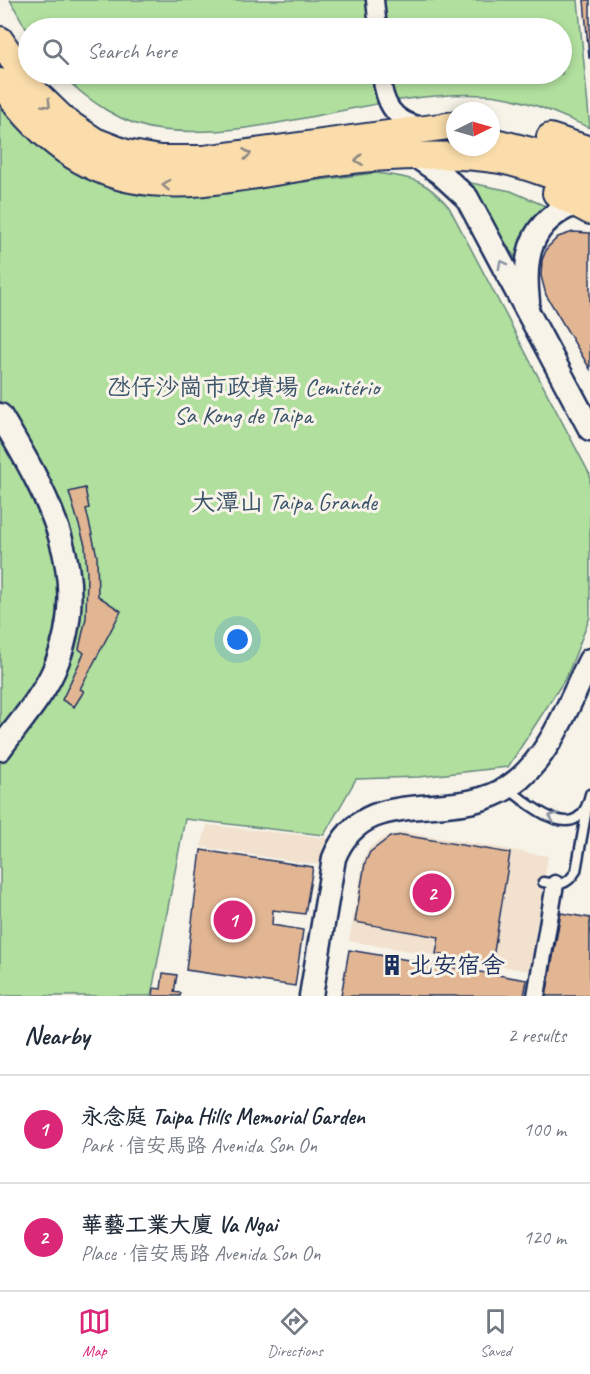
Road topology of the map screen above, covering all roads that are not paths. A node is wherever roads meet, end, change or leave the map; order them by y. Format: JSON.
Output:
{"nodes":[{"id":1,"x":375,"y":0,"type":"edge"},
{"id":2,"x":377,"y":18,"type":"edge"},
{"id":3,"x":0,"y":40,"type":"edge"},
{"id":4,"x":18,"y":67,"type":"edge"},
{"id":5,"x":0,"y":82,"type":"edge"},
{"id":6,"x":29,"y":84,"type":"edge"},
{"id":7,"x":382,"y":84,"type":"edge"},
{"id":8,"x":500,"y":128,"type":"edge"},
{"id":9,"x":446,"y":129,"type":"edge"},
{"id":10,"x":446,"y":129,"type":"edge"},
{"id":11,"x":500,"y":143,"type":"edge"},
{"id":12,"x":590,"y":150,"type":"edge"},
{"id":13,"x":417,"y":157,"type":"junction"},
{"id":14,"x":590,"y":172,"type":"edge"},
{"id":15,"x":586,"y":202,"type":"edge"},
{"id":16,"x":530,"y":315,"type":"junction"},
{"id":17,"x":0,"y":415,"type":"edge"},
{"id":18,"x":590,"y":429,"type":"edge"},
{"id":19,"x":590,"y":662,"type":"edge"},
{"id":20,"x":0,"y":749,"type":"edge"},
{"id":21,"x":508,"y":788,"type":"junction"},
{"id":22,"x":590,"y":794,"type":"edge"},
{"id":23,"x":587,"y":809,"type":"junction"},
{"id":24,"x":549,"y":883,"type":"joint"},
{"id":25,"x":311,"y":996,"type":"edge"},
{"id":26,"x":536,"y":996,"type":"edge"}],
"edges":[{"from":1,"to":2,"type":"street"},
{"from":3,"to":4,"type":"main road","one_way":true},
{"from":13,"to":5,"type":"main road","one_way":true},
{"from":6,"to":9,"type":"main road","one_way":true},
{"from":7,"to":10,"type":"street"},
{"from":8,"to":12,"type":"main road"},
{"from":11,"to":14,"type":"main road"},
{"from":13,"to":15,"type":"main road"},
{"from":16,"to":13,"type":"main road","one_way":true},
{"from":15,"to":16,"type":"main road"},
{"from":16,"to":18,"type":"main road"},
{"from":17,"to":20,"type":"main road"},
{"from":19,"to":21,"type":"main road"},
{"from":23,"to":21,"type":"lane","one_way":true},
{"from":21,"to":25,"type":"main road"},
{"from":22,"to":23,"type":"lane"},
{"from":23,"to":24,"type":"lane"},
{"from":24,"to":26,"type":"street"}]}
